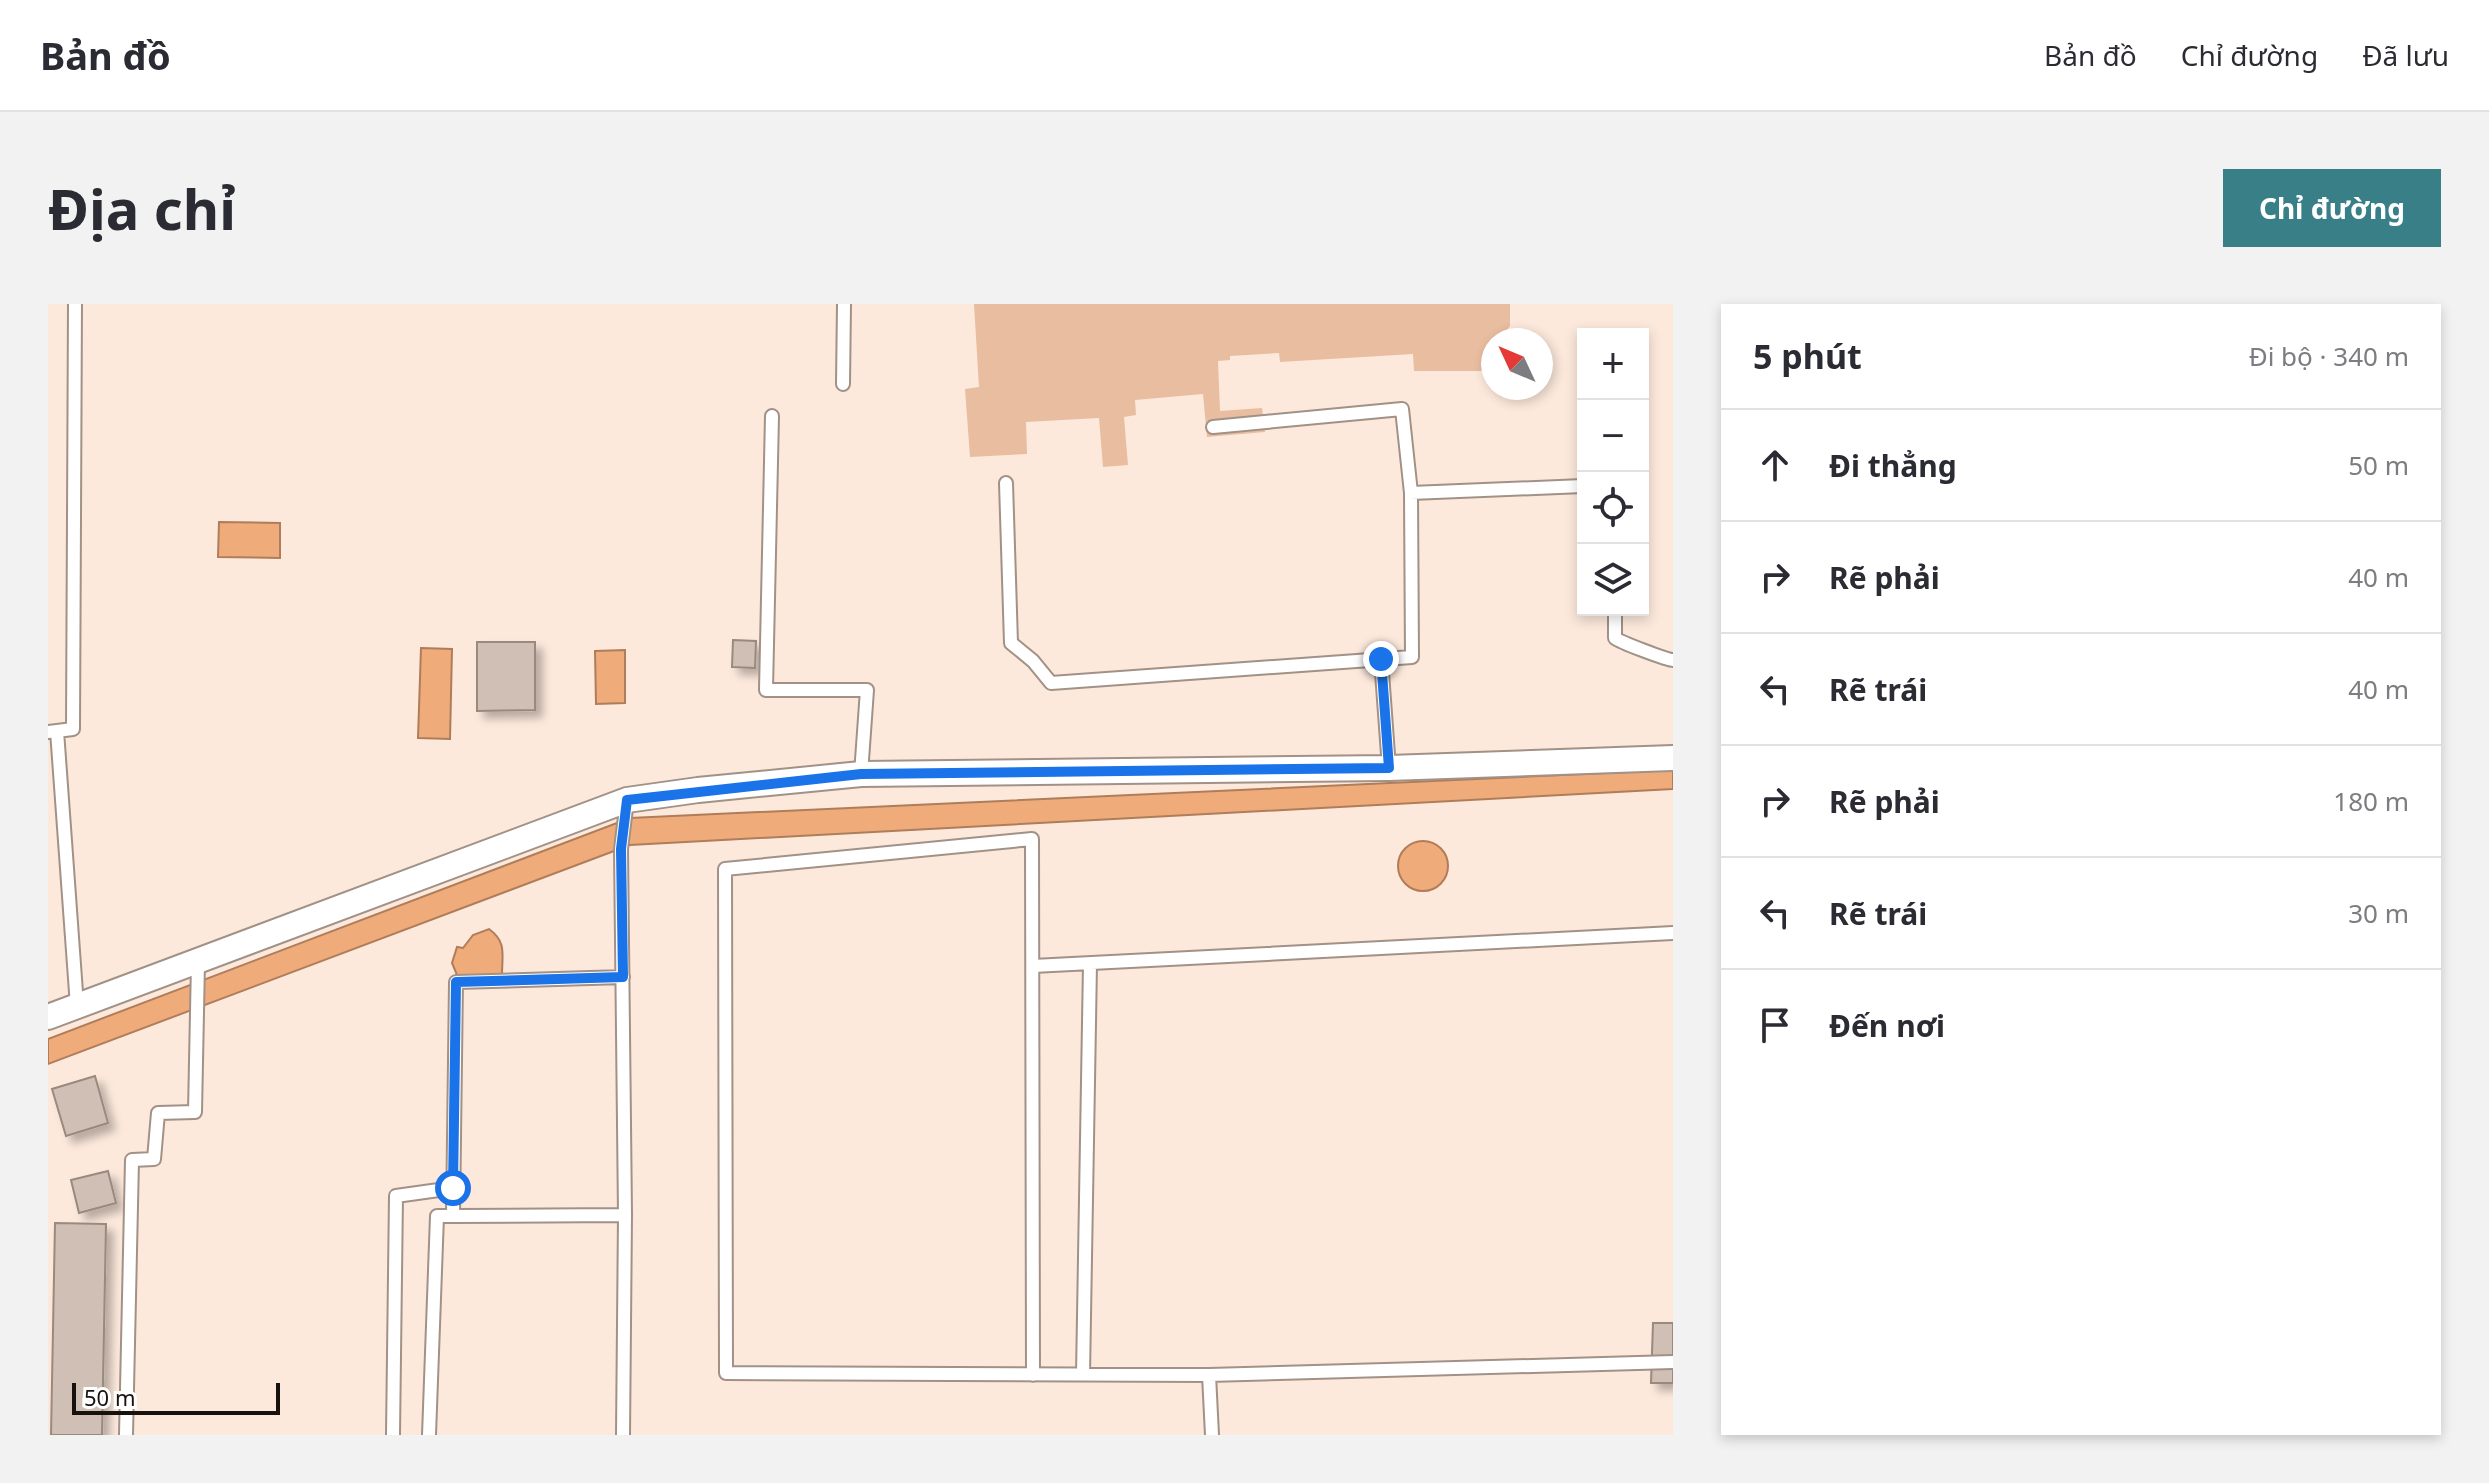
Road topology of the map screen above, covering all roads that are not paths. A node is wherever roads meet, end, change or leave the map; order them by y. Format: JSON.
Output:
{"nodes":[{"id":1,"x":75,"y":304,"type":"edge"},
{"id":2,"x":844,"y":304,"type":"edge"},
{"id":3,"x":843,"y":384,"type":"dead end"},
{"id":4,"x":772,"y":416,"type":"dead end"},
{"id":5,"x":1213,"y":427,"type":"dead end"},
{"id":6,"x":1006,"y":483,"type":"dead end"},
{"id":7,"x":1577,"y":486,"type":"edge"},
{"id":8,"x":1411,"y":493,"type":"junction"},
{"id":9,"x":1615,"y":616,"type":"edge"},
{"id":10,"x":1381,"y":659,"type":"junction"},
{"id":11,"x":1673,"y":660,"type":"edge"},
{"id":12,"x":52,"y":732,"type":"edge"},
{"id":13,"x":1673,"y":758,"type":"edge"},
{"id":14,"x":1389,"y":768,"type":"junction"},
{"id":15,"x":861,"y":774,"type":"junction"},
{"id":16,"x":625,"y":810,"type":"junction"},
{"id":17,"x":1673,"y":933,"type":"edge"},
{"id":18,"x":1090,"y":964,"type":"junction"},
{"id":19,"x":1033,"y":966,"type":"junction"},
{"id":20,"x":197,"y":972,"type":"junction"},
{"id":21,"x":623,"y":977,"type":"junction"},
{"id":22,"x":77,"y":1006,"type":"junction"},
{"id":23,"x":48,"y":1017,"type":"edge"},
{"id":24,"x":453,"y":1188,"type":"junction"},
{"id":25,"x":625,"y":1215,"type":"junction"},
{"id":26,"x":453,"y":1216,"type":"junction"},
{"id":27,"x":1673,"y":1362,"type":"edge"},
{"id":28,"x":1033,"y":1375,"type":"junction"},
{"id":29,"x":1083,"y":1375,"type":"junction"},
{"id":30,"x":1209,"y":1375,"type":"junction"},
{"id":31,"x":126,"y":1435,"type":"edge"},
{"id":32,"x":393,"y":1435,"type":"edge"},
{"id":33,"x":429,"y":1435,"type":"edge"},
{"id":34,"x":623,"y":1435,"type":"edge"},
{"id":35,"x":1212,"y":1435,"type":"edge"}],
"edges":[{"from":1,"to":12,"type":"lane"},
{"from":2,"to":3,"type":"lane"},
{"from":4,"to":15,"type":"lane"},
{"from":5,"to":8,"type":"lane"},
{"from":6,"to":10,"type":"lane"},
{"from":7,"to":8,"type":"lane"},
{"from":8,"to":10,"type":"lane"},
{"from":9,"to":11,"type":"lane"},
{"from":10,"to":14,"type":"lane"},
{"from":12,"to":22,"type":"lane"},
{"from":13,"to":14,"type":"street"},
{"from":14,"to":15,"type":"street"},
{"from":15,"to":16,"type":"street"},
{"from":16,"to":20,"type":"street"},
{"from":16,"to":21,"type":"lane"},
{"from":17,"to":18,"type":"lane"},
{"from":18,"to":19,"type":"lane"},
{"from":18,"to":29,"type":"lane"},
{"from":19,"to":28,"type":"lane"},
{"from":19,"to":28,"type":"lane"},
{"from":20,"to":22,"type":"street"},
{"from":20,"to":31,"type":"lane"},
{"from":21,"to":24,"type":"lane"},
{"from":21,"to":25,"type":"lane"},
{"from":22,"to":23,"type":"street"},
{"from":24,"to":26,"type":"lane"},
{"from":24,"to":32,"type":"lane"},
{"from":25,"to":26,"type":"lane"},
{"from":25,"to":34,"type":"lane"},
{"from":26,"to":33,"type":"lane"},
{"from":27,"to":30,"type":"lane"},
{"from":28,"to":29,"type":"lane"},
{"from":29,"to":30,"type":"lane"},
{"from":30,"to":35,"type":"lane"}]}
